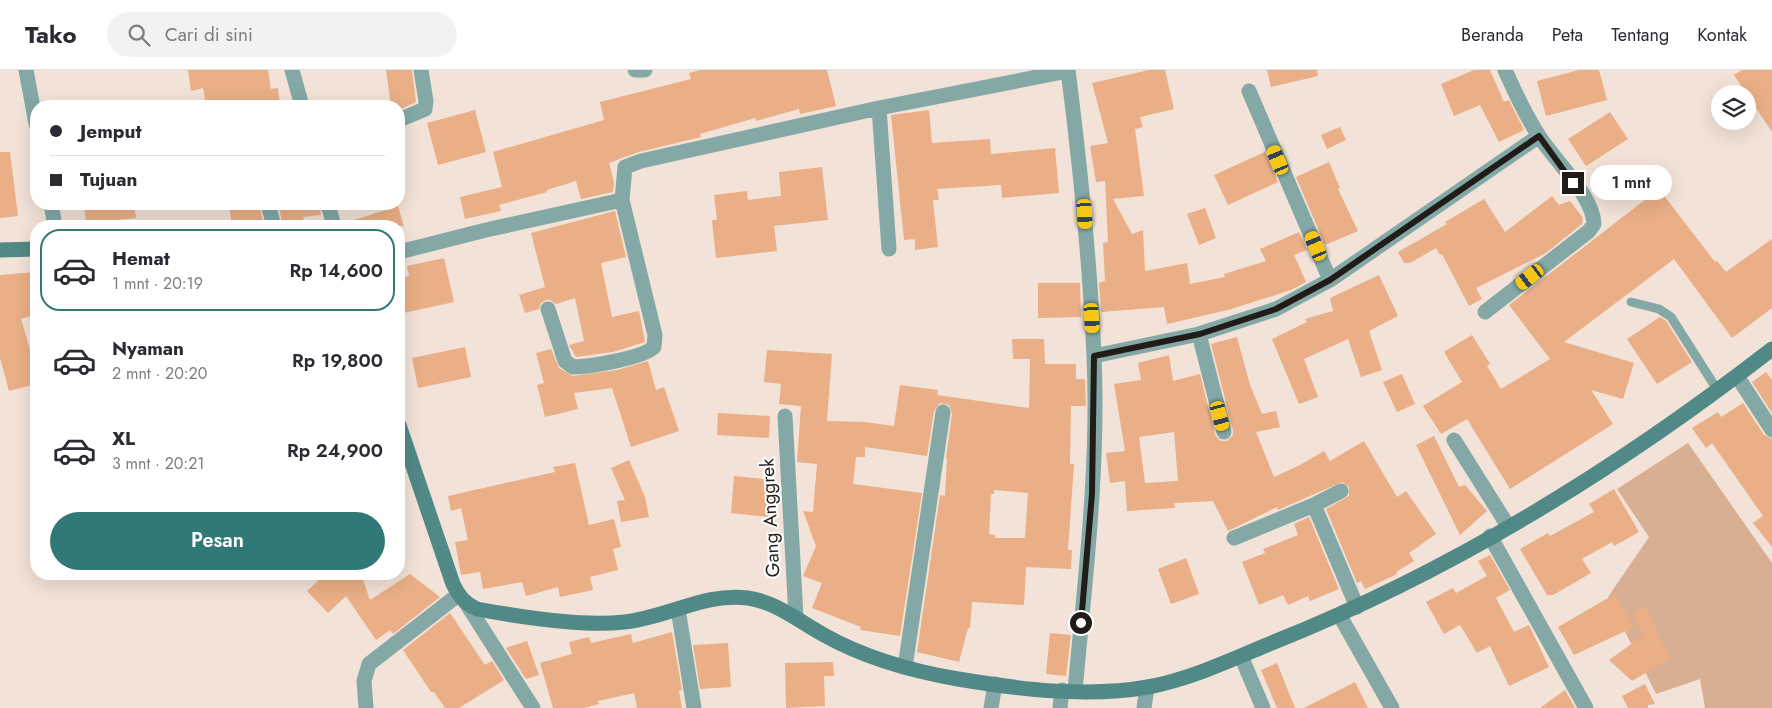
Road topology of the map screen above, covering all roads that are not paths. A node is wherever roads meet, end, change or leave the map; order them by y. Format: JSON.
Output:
{"nodes":[{"id":1,"x":26,"y":70,"type":"edge"},
{"id":2,"x":292,"y":70,"type":"edge"},
{"id":3,"x":421,"y":70,"type":"edge"},
{"id":4,"x":635,"y":70,"type":"edge"},
{"id":5,"x":645,"y":70,"type":"edge"},
{"id":6,"x":1505,"y":70,"type":"edge"},
{"id":7,"x":1068,"y":71,"type":"edge"},
{"id":8,"x":1249,"y":91,"type":"dead end"},
{"id":9,"x":32,"y":100,"type":"edge"},
{"id":10,"x":300,"y":100,"type":"edge"},
{"id":11,"x":878,"y":108,"type":"junction"},
{"id":12,"x":405,"y":117,"type":"edge"},
{"id":13,"x":1539,"y":136,"type":"junction"},
{"id":14,"x":622,"y":200,"type":"junction"},
{"id":15,"x":889,"y":249,"type":"dead end"},
{"id":16,"x":0,"y":250,"type":"edge"},
{"id":17,"x":30,"y":250,"type":"edge"},
{"id":18,"x":405,"y":250,"type":"edge"},
{"id":19,"x":1330,"y":280,"type":"junction"},
{"id":20,"x":1631,"y":302,"type":"dead end"},
{"id":21,"x":548,"y":309,"type":"dead end"},
{"id":22,"x":1485,"y":312,"type":"dead end"},
{"id":23,"x":1200,"y":334,"type":"junction"},
{"id":24,"x":1772,"y":349,"type":"edge"},
{"id":25,"x":1094,"y":356,"type":"junction"},
{"id":26,"x":1737,"y":376,"type":"junction"},
{"id":27,"x":1718,"y":391,"type":"junction"},
{"id":28,"x":943,"y":412,"type":"dead end"},
{"id":29,"x":785,"y":416,"type":"dead end"},
{"id":30,"x":1772,"y":430,"type":"edge"},
{"id":31,"x":1224,"y":432,"type":"dead end"},
{"id":32,"x":1454,"y":440,"type":"dead end"},
{"id":33,"x":405,"y":442,"type":"edge"},
{"id":34,"x":1341,"y":491,"type":"dead end"},
{"id":35,"x":1314,"y":504,"type":"junction"},
{"id":36,"x":1508,"y":526,"type":"junction"},
{"id":37,"x":1490,"y":536,"type":"junction"},
{"id":38,"x":1234,"y":538,"type":"dead end"},
{"id":39,"x":462,"y":599,"type":"junction"},
{"id":40,"x":1356,"y":607,"type":"junction"},
{"id":41,"x":678,"y":609,"type":"junction"},
{"id":42,"x":1340,"y":616,"type":"junction"},
{"id":43,"x":796,"y":617,"type":"junction"},
{"id":44,"x":1241,"y":656,"type":"junction"},
{"id":45,"x":905,"y":667,"type":"junction"},
{"id":46,"x":995,"y":684,"type":"junction"},
{"id":47,"x":1147,"y":687,"type":"junction"},
{"id":48,"x":1069,"y":691,"type":"junction"},
{"id":49,"x":366,"y":708,"type":"edge"},
{"id":50,"x":533,"y":708,"type":"edge"},
{"id":51,"x":694,"y":708,"type":"edge"},
{"id":52,"x":991,"y":708,"type":"edge"},
{"id":53,"x":1060,"y":708,"type":"edge"},
{"id":54,"x":1144,"y":708,"type":"edge"},
{"id":55,"x":1264,"y":708,"type":"edge"},
{"id":56,"x":1392,"y":708,"type":"edge"},
{"id":57,"x":1586,"y":708,"type":"edge"}],
"edges":[{"from":1,"to":9,"type":"street"},
{"from":2,"to":10,"type":"street"},
{"from":3,"to":12,"type":"street"},
{"from":4,"to":5,"type":"street"},
{"from":6,"to":13,"type":"street"},
{"from":7,"to":11,"type":"street"},
{"from":7,"to":25,"type":"street"},
{"from":8,"to":19,"type":"street"},
{"from":11,"to":14,"type":"street"},
{"from":11,"to":15,"type":"street"},
{"from":13,"to":19,"type":"street"},
{"from":13,"to":22,"type":"street"},
{"from":14,"to":18,"type":"street"},
{"from":14,"to":21,"type":"street"},
{"from":16,"to":17,"type":"street"},
{"from":19,"to":23,"type":"street"},
{"from":20,"to":27,"type":"lane"},
{"from":23,"to":25,"type":"street"},
{"from":23,"to":31,"type":"street"},
{"from":24,"to":26,"type":"street"},
{"from":25,"to":48,"type":"street"},
{"from":26,"to":27,"type":"street"},
{"from":26,"to":30,"type":"street"},
{"from":27,"to":36,"type":"street"},
{"from":28,"to":45,"type":"street"},
{"from":29,"to":43,"type":"street","name":"Gang Anggrek"},
{"from":32,"to":36,"type":"street"},
{"from":33,"to":39,"type":"street"},
{"from":34,"to":35,"type":"street"},
{"from":35,"to":38,"type":"street"},
{"from":35,"to":40,"type":"street"},
{"from":36,"to":37,"type":"street"},
{"from":37,"to":40,"type":"street"},
{"from":37,"to":57,"type":"street"},
{"from":39,"to":41,"type":"street"},
{"from":39,"to":49,"type":"street"},
{"from":39,"to":50,"type":"street"},
{"from":40,"to":42,"type":"street"},
{"from":41,"to":43,"type":"street"},
{"from":41,"to":51,"type":"street"},
{"from":42,"to":44,"type":"street"},
{"from":42,"to":56,"type":"street"},
{"from":43,"to":45,"type":"street"},
{"from":44,"to":47,"type":"street"},
{"from":44,"to":55,"type":"street"},
{"from":45,"to":46,"type":"street"},
{"from":46,"to":48,"type":"street"},
{"from":46,"to":52,"type":"street"},
{"from":47,"to":48,"type":"street"},
{"from":47,"to":54,"type":"street"},
{"from":48,"to":53,"type":"street"}]}
